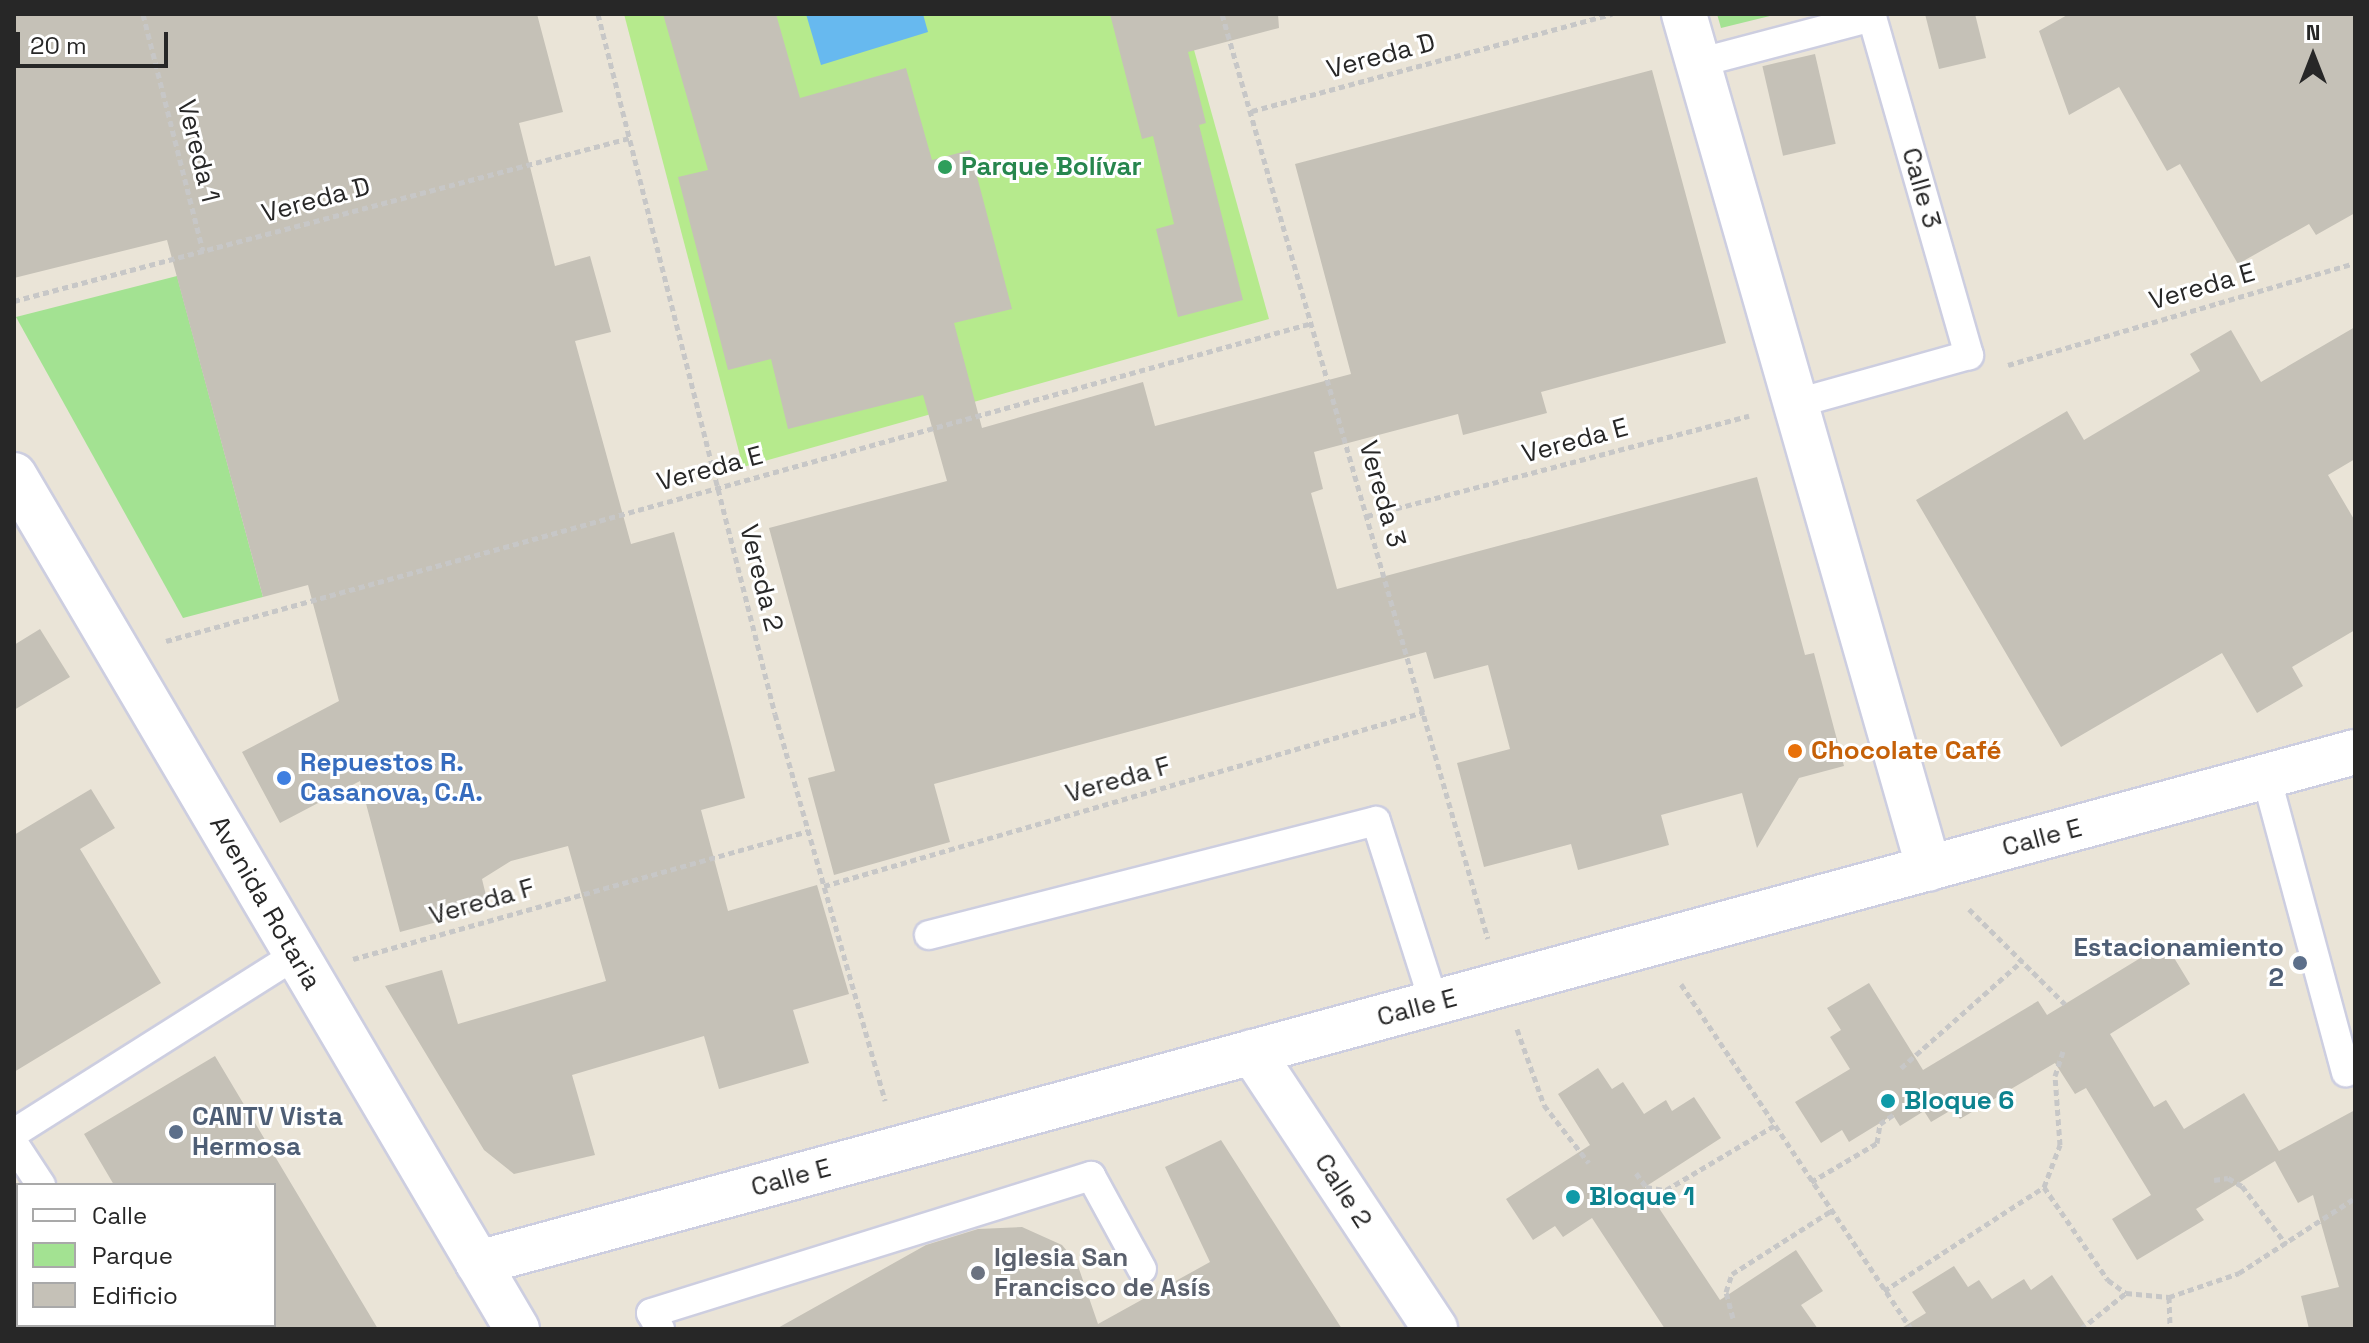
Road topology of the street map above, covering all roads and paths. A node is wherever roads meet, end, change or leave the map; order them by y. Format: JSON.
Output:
{"nodes":[{"id":1,"x":143,"y":14,"type":"edge"},
{"id":2,"x":598,"y":14,"type":"edge"},
{"id":3,"x":1222,"y":14,"type":"edge"},
{"id":4,"x":1612,"y":14,"type":"edge"},
{"id":5,"x":1684,"y":14,"type":"edge"},
{"id":6,"x":1698,"y":63,"type":"junction"},
{"id":7,"x":1252,"y":111,"type":"junction"},
{"id":8,"x":629,"y":138,"type":"junction"},
{"id":9,"x":203,"y":251,"type":"junction"},
{"id":10,"x":2355,"y":263,"type":"edge"},
{"id":11,"x":14,"y":301,"type":"edge"},
{"id":12,"x":1312,"y":323,"type":"junction"},
{"id":13,"x":1969,"y":355,"type":"junction"},
{"id":14,"x":1793,"y":404,"type":"junction"},
{"id":15,"x":14,"y":475,"type":"edge"},
{"id":16,"x":718,"y":488,"type":"junction"},
{"id":17,"x":1367,"y":516,"type":"junction"},
{"id":18,"x":118,"y":654,"type":"junction"},
{"id":19,"x":1424,"y":712,"type":"junction"},
{"id":20,"x":2355,"y":752,"type":"edge"},
{"id":21,"x":2266,"y":776,"type":"junction"},
{"id":22,"x":808,"y":831,"type":"junction"},
{"id":23,"x":1929,"y":869,"type":"junction"},
{"id":24,"x":824,"y":886,"type":"junction"},
{"id":25,"x":929,"y":935,"type":"dead end"},
{"id":26,"x":1655,"y":943,"type":"junction"},
{"id":27,"x":2022,"y":961,"type":"junction"},
{"id":28,"x":301,"y":963,"type":"junction"},
{"id":29,"x":1501,"y":984,"type":"junction"},
{"id":30,"x":1434,"y":1003,"type":"junction"},
{"id":31,"x":2065,"y":1004,"type":"dead end"},
{"id":32,"x":2063,"y":1051,"type":"dead end"},
{"id":33,"x":1252,"y":1052,"type":"junction"},
{"id":34,"x":1901,"y":1068,"type":"dead end"},
{"id":35,"x":2346,"y":1072,"type":"dead end"},
{"id":36,"x":1893,"y":1115,"type":"dead end"},
{"id":37,"x":1774,"y":1126,"type":"junction"},
{"id":38,"x":14,"y":1133,"type":"edge"},
{"id":39,"x":14,"y":1144,"type":"edge"},
{"id":40,"x":899,"y":1149,"type":"junction"},
{"id":41,"x":1589,"y":1163,"type":"dead end"},
{"id":42,"x":1636,"y":1173,"type":"dead end"},
{"id":43,"x":2214,"y":1180,"type":"dead end"},
{"id":44,"x":1811,"y":1182,"type":"junction"},
{"id":45,"x":40,"y":1183,"type":"edge"},
{"id":46,"x":2044,"y":1187,"type":"junction"},
{"id":47,"x":2355,"y":1198,"type":"edge"},
{"id":48,"x":1831,"y":1211,"type":"junction"},
{"id":49,"x":2286,"y":1244,"type":"junction"},
{"id":50,"x":478,"y":1263,"type":"junction"},
{"id":51,"x":1142,"y":1269,"type":"dead end"},
{"id":52,"x":1884,"y":1291,"type":"junction"},
{"id":53,"x":2126,"y":1293,"type":"junction"},
{"id":54,"x":2169,"y":1297,"type":"junction"},
{"id":55,"x":1733,"y":1318,"type":"dead end"},
{"id":56,"x":517,"y":1329,"type":"edge"},
{"id":57,"x":659,"y":1329,"type":"edge"},
{"id":58,"x":1435,"y":1329,"type":"edge"},
{"id":59,"x":1911,"y":1329,"type":"edge"},
{"id":60,"x":2081,"y":1329,"type":"edge"},
{"id":61,"x":2170,"y":1329,"type":"edge"}],
"edges":[{"from":1,"to":9,"type":"path","name":"Vereda 1"},
{"from":2,"to":8,"type":"path","name":"Vereda 2"},
{"from":3,"to":7,"type":"path","name":"Vereda 3"},
{"from":4,"to":7,"type":"path","name":"Vereda D"},
{"from":5,"to":6,"type":"street"},
{"from":6,"to":13,"type":"lane","name":"Calle 3"},
{"from":6,"to":14,"type":"street"},
{"from":7,"to":12,"type":"path","name":"Vereda 3"},
{"from":8,"to":9,"type":"path","name":"Vereda D"},
{"from":8,"to":16,"type":"path","name":"Vereda 2"},
{"from":9,"to":11,"type":"path","name":"Vereda D"},
{"from":10,"to":13,"type":"path","name":"Vereda E"},
{"from":12,"to":16,"type":"path","name":"Vereda E"},
{"from":12,"to":17,"type":"path","name":"Vereda 3"},
{"from":13,"to":14,"type":"lane"},
{"from":14,"to":17,"type":"path","name":"Vereda E"},
{"from":14,"to":23,"type":"street"},
{"from":15,"to":18,"type":"street","name":"Avenida Rotaria"},
{"from":16,"to":18,"type":"path","name":"Vereda E"},
{"from":16,"to":22,"type":"path","name":"Vereda 2"},
{"from":17,"to":19,"type":"path","name":"Vereda 3"},
{"from":18,"to":28,"type":"street","name":"Avenida Rotaria"},
{"from":19,"to":24,"type":"path","name":"Vereda F"},
{"from":19,"to":29,"type":"path","name":"Vereda 3"},
{"from":20,"to":21,"type":"street","name":"Calle E"},
{"from":21,"to":23,"type":"street","name":"Calle E"},
{"from":21,"to":35,"type":"lane"},
{"from":22,"to":24,"type":"path","name":"Vereda 2"},
{"from":22,"to":28,"type":"path","name":"Vereda F"},
{"from":23,"to":26,"type":"street","name":"Calle E"},
{"from":23,"to":27,"type":"path"},
{"from":24,"to":40,"type":"path","name":"Vereda 2"},
{"from":25,"to":30,"type":"lane"},
{"from":26,"to":29,"type":"street","name":"Calle E"},
{"from":26,"to":37,"type":"path"},
{"from":27,"to":31,"type":"path"},
{"from":27,"to":34,"type":"path"},
{"from":28,"to":38,"type":"lane"},
{"from":28,"to":50,"type":"street","name":"Avenida Rotaria"},
{"from":29,"to":30,"type":"street","name":"Calle E"},
{"from":29,"to":41,"type":"path","name":"Vereda 3"},
{"from":30,"to":33,"type":"street","name":"Calle E"},
{"from":32,"to":46,"type":"path"},
{"from":33,"to":40,"type":"street","name":"Calle E"},
{"from":33,"to":58,"type":"street","name":"Calle 2"},
{"from":36,"to":44,"type":"path"},
{"from":37,"to":42,"type":"path"},
{"from":37,"to":44,"type":"path"},
{"from":39,"to":45,"type":"lane"},
{"from":40,"to":50,"type":"street","name":"Calle E"},
{"from":43,"to":49,"type":"path"},
{"from":44,"to":48,"type":"path"},
{"from":46,"to":52,"type":"path"},
{"from":46,"to":53,"type":"path"},
{"from":47,"to":49,"type":"path"},
{"from":48,"to":52,"type":"path"},
{"from":48,"to":55,"type":"path"},
{"from":49,"to":54,"type":"path"},
{"from":50,"to":56,"type":"street","name":"Avenida Rotaria"},
{"from":51,"to":57,"type":"lane"},
{"from":52,"to":59,"type":"path"},
{"from":53,"to":54,"type":"path"},
{"from":53,"to":60,"type":"path"},
{"from":54,"to":61,"type":"path"}]}
